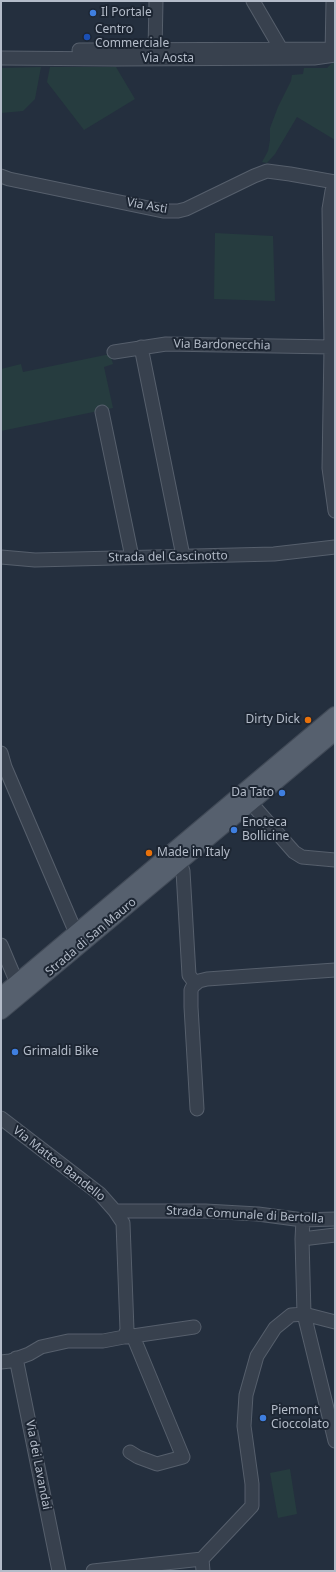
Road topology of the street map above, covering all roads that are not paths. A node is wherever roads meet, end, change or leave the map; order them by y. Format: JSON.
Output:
{"nodes":[{"id":1,"x":156,"y":1,"type":"edge"},
{"id":2,"x":253,"y":1,"type":"edge"},
{"id":3,"x":332,"y":1,"type":"edge"},
{"id":4,"x":281,"y":49,"type":"junction"},
{"id":5,"x":156,"y":50,"type":"junction"},
{"id":6,"x":1,"y":51,"type":"edge"},
{"id":7,"x":333,"y":52,"type":"edge"},
{"id":8,"x":86,"y":54,"type":"junction"},
{"id":9,"x":1,"y":58,"type":"edge"},
{"id":10,"x":1,"y":176,"type":"edge"},
{"id":11,"x":335,"y":182,"type":"edge"},
{"id":12,"x":332,"y":211,"type":"edge"},
{"id":13,"x":141,"y":347,"type":"junction"},
{"id":14,"x":331,"y":347,"type":"junction"},
{"id":15,"x":114,"y":352,"type":"dead end"},
{"id":16,"x":333,"y":384,"type":"edge"},
{"id":17,"x":102,"y":412,"type":"dead end"},
{"id":18,"x":332,"y":469,"type":"edge"},
{"id":19,"x":333,"y":486,"type":"edge"},
{"id":20,"x":335,"y":511,"type":"edge"},
{"id":21,"x":335,"y":547,"type":"edge"},
{"id":22,"x":183,"y":556,"type":"junction"},
{"id":23,"x":1,"y":557,"type":"edge"},
{"id":24,"x":132,"y":557,"type":"junction"},
{"id":25,"x":335,"y":715,"type":"edge"},
{"id":26,"x":335,"y":732,"type":"edge"},
{"id":27,"x":1,"y":753,"type":"edge"},
{"id":28,"x":251,"y":803,"type":"junction"},
{"id":29,"x":176,"y":857,"type":"junction"},
{"id":30,"x":335,"y":860,"type":"edge"},
{"id":31,"x":76,"y":933,"type":"junction"},
{"id":32,"x":1,"y":945,"type":"edge"},
{"id":33,"x":335,"y":970,"type":"edge"},
{"id":34,"x":16,"y":983,"type":"junction"},
{"id":35,"x":196,"y":983,"type":"junction"},
{"id":36,"x":1,"y":996,"type":"edge"},
{"id":37,"x":1,"y":1011,"type":"edge"},
{"id":38,"x":197,"y":1109,"type":"dead end"},
{"id":39,"x":1,"y":1118,"type":"edge"},
{"id":40,"x":115,"y":1211,"type":"junction"},
{"id":41,"x":335,"y":1219,"type":"edge"},
{"id":42,"x":303,"y":1220,"type":"junction"},
{"id":43,"x":335,"y":1235,"type":"edge"},
{"id":44,"x":302,"y":1239,"type":"junction"},
{"id":45,"x":304,"y":1314,"type":"junction"},
{"id":46,"x":335,"y":1322,"type":"edge"},
{"id":47,"x":194,"y":1327,"type":"dead end"},
{"id":48,"x":128,"y":1336,"type":"junction"},
{"id":49,"x":16,"y":1358,"type":"junction"},
{"id":50,"x":1,"y":1362,"type":"edge"},
{"id":51,"x":335,"y":1441,"type":"edge"},
{"id":52,"x":130,"y":1452,"type":"dead end"},
{"id":53,"x":203,"y":1565,"type":"edge"},
{"id":54,"x":59,"y":1571,"type":"edge"},
{"id":55,"x":93,"y":1571,"type":"edge"}],
"edges":[{"from":1,"to":5,"type":"street"},
{"from":2,"to":4,"type":"street"},
{"from":3,"to":7,"type":"street"},
{"from":4,"to":5,"type":"street","name":"Via Aosta"},
{"from":4,"to":7,"type":"street","name":"Via Aosta"},
{"from":5,"to":8,"type":"street","name":"Via Aosta"},
{"from":6,"to":8,"type":"street","name":"Via Aosta"},
{"from":7,"to":8,"type":"street","name":"Via Aosta"},
{"from":8,"to":9,"type":"street","name":"Via Aosta"},
{"from":10,"to":11,"type":"street","name":"Via Asti"},
{"from":11,"to":12,"type":"street"},
{"from":12,"to":14,"type":"street"},
{"from":13,"to":14,"type":"street","name":"Via Bardonecchia"},
{"from":13,"to":15,"type":"street","name":"Via Bardonecchia"},
{"from":13,"to":22,"type":"street"},
{"from":14,"to":16,"type":"street"},
{"from":16,"to":18,"type":"street"},
{"from":17,"to":24,"type":"street"},
{"from":18,"to":19,"type":"street"},
{"from":19,"to":20,"type":"street"},
{"from":21,"to":22,"type":"street","name":"Strada del Cascinotto"},
{"from":22,"to":24,"type":"street","name":"Strada del Cascinotto"},
{"from":23,"to":24,"type":"street","name":"Strada del Cascinotto"},
{"from":25,"to":29,"type":"main road","name":"Strada di San Mauro"},
{"from":26,"to":28,"type":"main road","name":"Strada di San Mauro"},
{"from":27,"to":31,"type":"street","name":"Strada di San Mauro"},
{"from":28,"to":29,"type":"main road","name":"Strada di San Mauro"},
{"from":28,"to":30,"type":"street"},
{"from":29,"to":31,"type":"main road","name":"Strada di San Mauro"},
{"from":29,"to":35,"type":"street"},
{"from":29,"to":37,"type":"main road","name":"Strada di San Mauro"},
{"from":31,"to":34,"type":"main road","name":"Strada di San Mauro"},
{"from":32,"to":34,"type":"street"},
{"from":33,"to":35,"type":"street"},
{"from":34,"to":36,"type":"main road","name":"Strada di San Mauro"},
{"from":35,"to":38,"type":"street"},
{"from":39,"to":40,"type":"street","name":"Via Matteo Bandello"},
{"from":40,"to":42,"type":"street","name":"Strada Comunale di Bertolla"},
{"from":40,"to":48,"type":"street"},
{"from":41,"to":42,"type":"street","name":"Strada Comunale di Bertolla"},
{"from":42,"to":44,"type":"street"},
{"from":43,"to":44,"type":"street"},
{"from":44,"to":45,"type":"street"},
{"from":45,"to":46,"type":"street"},
{"from":45,"to":51,"type":"street"},
{"from":45,"to":53,"type":"street"},
{"from":47,"to":48,"type":"street"},
{"from":48,"to":49,"type":"street"},
{"from":48,"to":52,"type":"street"},
{"from":49,"to":50,"type":"street"},
{"from":49,"to":54,"type":"street","name":"Via dei Lavandai"},
{"from":53,"to":55,"type":"street"}]}
